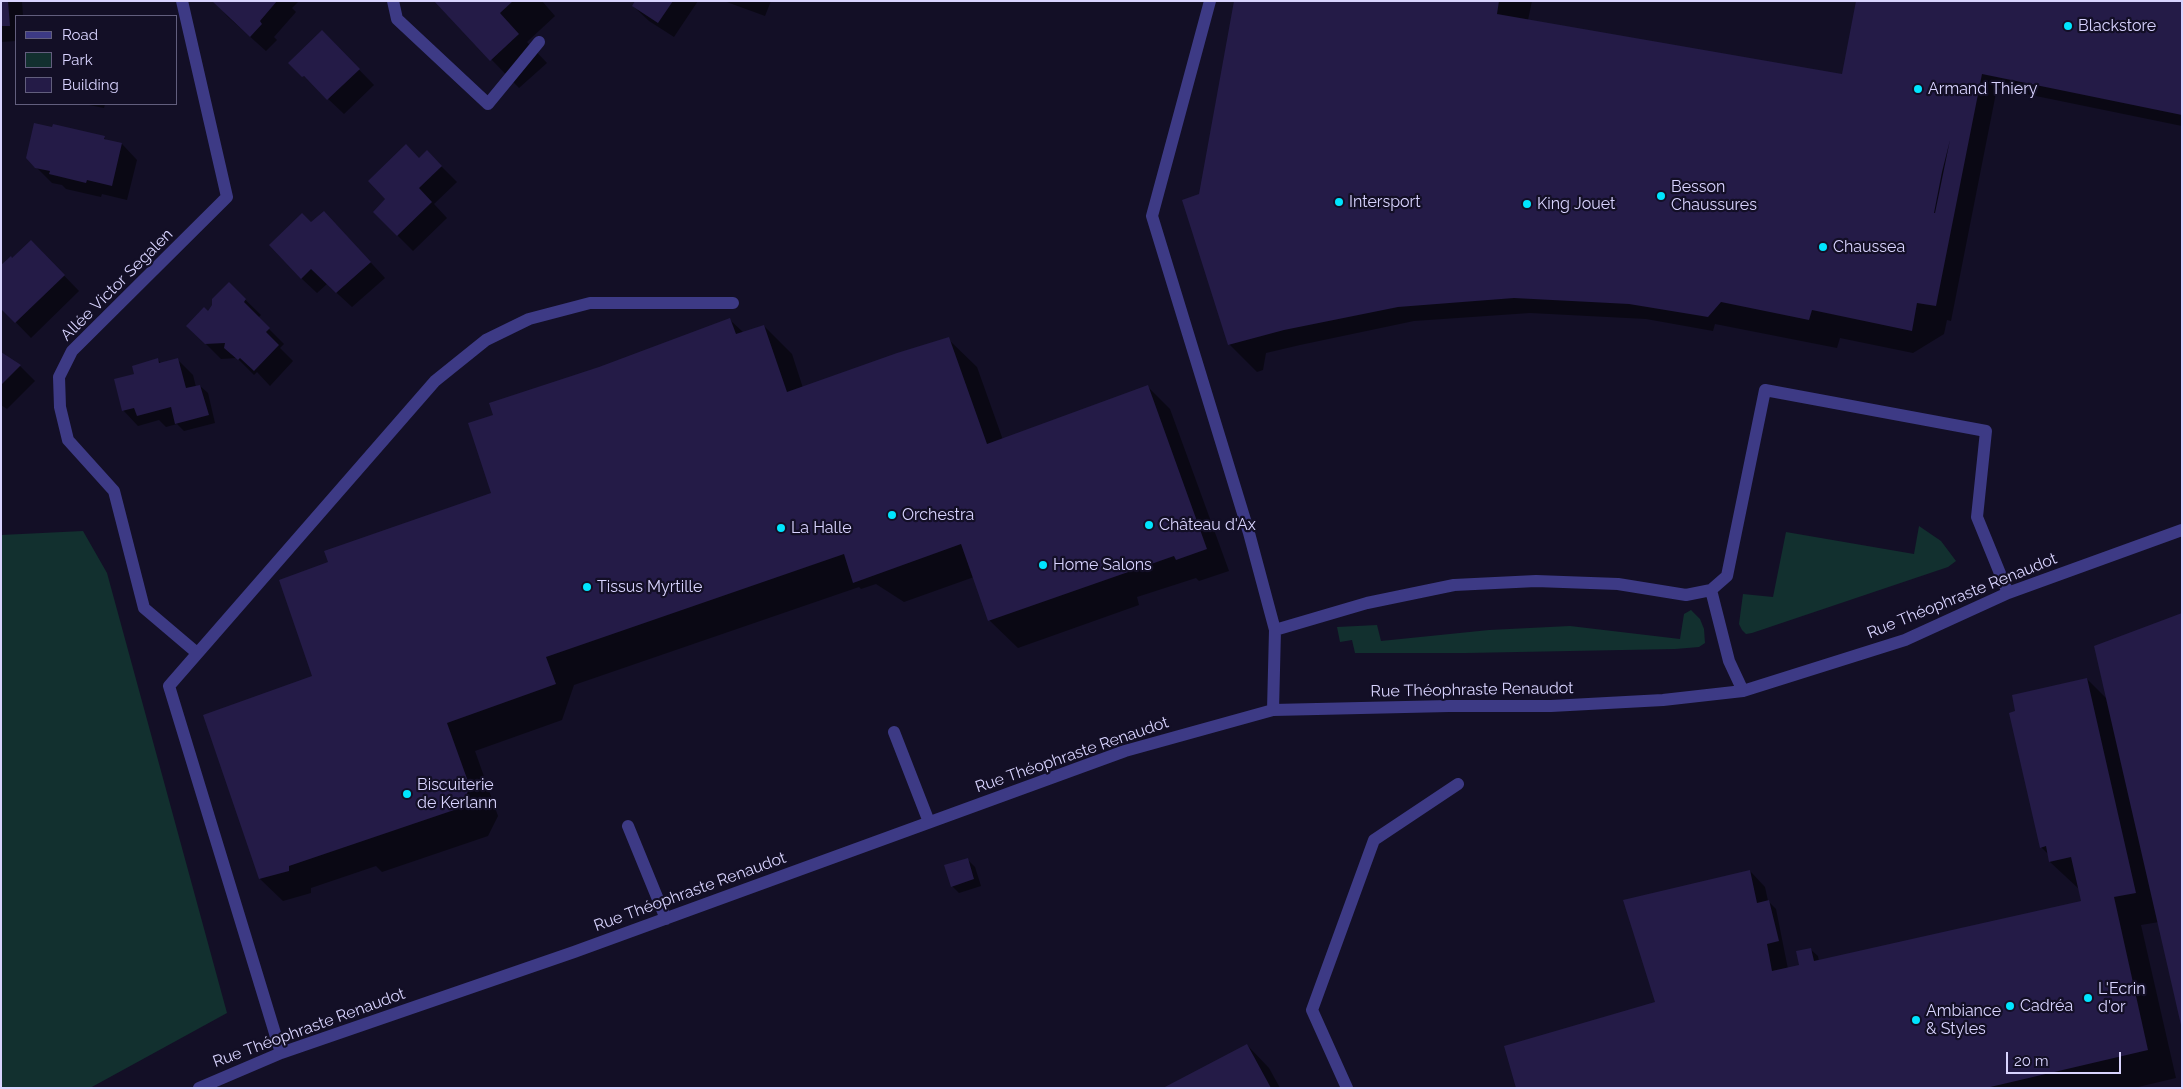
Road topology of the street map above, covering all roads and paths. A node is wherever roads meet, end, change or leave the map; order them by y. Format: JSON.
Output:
{"nodes":[{"id":1,"x":182,"y":1,"type":"edge"},
{"id":2,"x":393,"y":1,"type":"edge"},
{"id":3,"x":1210,"y":1,"type":"edge"},
{"id":4,"x":539,"y":42,"type":"dead end"},
{"id":5,"x":733,"y":303,"type":"dead end"},
{"id":6,"x":2182,"y":530,"type":"edge"},
{"id":7,"x":1711,"y":590,"type":"junction"},
{"id":8,"x":2008,"y":593,"type":"junction"},
{"id":9,"x":1275,"y":630,"type":"junction"},
{"id":10,"x":197,"y":653,"type":"junction"},
{"id":11,"x":1743,"y":691,"type":"junction"},
{"id":12,"x":1273,"y":710,"type":"junction"},
{"id":13,"x":894,"y":732,"type":"dead end"},
{"id":14,"x":1458,"y":784,"type":"dead end"},
{"id":15,"x":929,"y":822,"type":"junction"},
{"id":16,"x":628,"y":826,"type":"dead end"},
{"id":17,"x":666,"y":919,"type":"junction"},
{"id":18,"x":280,"y":1053,"type":"junction"},
{"id":19,"x":199,"y":1088,"type":"edge"},
{"id":20,"x":1347,"y":1088,"type":"edge"}],
"edges":[{"from":1,"to":10,"type":"street","name":"Allée Victor Segalen"},
{"from":2,"to":4,"type":"street"},
{"from":3,"to":9,"type":"street"},
{"from":5,"to":10,"type":"street"},
{"from":6,"to":8,"type":"street","name":"Rue Théophraste Renaudot"},
{"from":7,"to":8,"type":"street"},
{"from":7,"to":9,"type":"street"},
{"from":7,"to":11,"type":"street"},
{"from":8,"to":11,"type":"street","name":"Rue Théophraste Renaudot"},
{"from":9,"to":12,"type":"street"},
{"from":10,"to":18,"type":"street"},
{"from":11,"to":12,"type":"street","name":"Rue Théophraste Renaudot"},
{"from":12,"to":15,"type":"street","name":"Rue Théophraste Renaudot"},
{"from":13,"to":15,"type":"street"},
{"from":14,"to":20,"type":"street"},
{"from":15,"to":17,"type":"street","name":"Rue Théophraste Renaudot"},
{"from":16,"to":17,"type":"street"},
{"from":17,"to":18,"type":"street","name":"Rue Théophraste Renaudot"},
{"from":18,"to":19,"type":"street","name":"Rue Théophraste Renaudot"}]}
